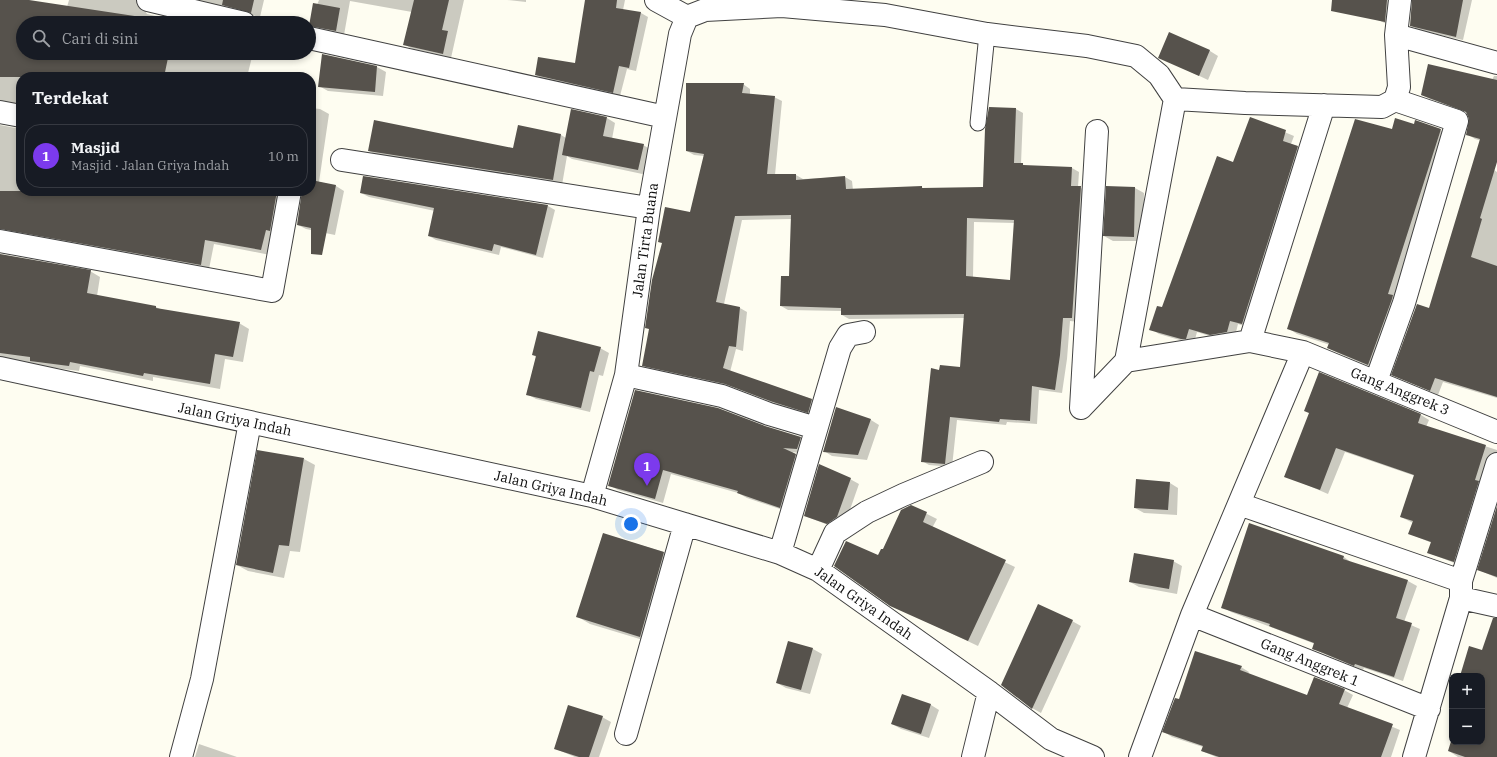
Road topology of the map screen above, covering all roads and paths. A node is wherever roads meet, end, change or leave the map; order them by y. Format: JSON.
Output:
{"nodes":[{"id":1,"x":148,"y":0,"type":"edge"},
{"id":2,"x":656,"y":0,"type":"edge"},
{"id":3,"x":1400,"y":0,"type":"edge"},
{"id":4,"x":215,"y":16,"type":"edge"},
{"id":5,"x":687,"y":18,"type":"junction"},
{"id":6,"x":987,"y":34,"type":"junction"},
{"id":7,"x":1396,"y":35,"type":"junction"},
{"id":8,"x":316,"y":40,"type":"edge"},
{"id":9,"x":1496,"y":60,"type":"edge"},
{"id":10,"x":1175,"y":99,"type":"junction"},
{"id":11,"x":1395,"y":100,"type":"junction"},
{"id":12,"x":1324,"y":106,"type":"junction"},
{"id":13,"x":0,"y":112,"type":"edge"},
{"id":14,"x":16,"y":115,"type":"edge"},
{"id":15,"x":666,"y":117,"type":"junction"},
{"id":16,"x":978,"y":123,"type":"dead end"},
{"id":17,"x":1096,"y":131,"type":"dead end"},
{"id":18,"x":342,"y":160,"type":"dead end"},
{"id":19,"x":289,"y":196,"type":"edge"},
{"id":20,"x":649,"y":208,"type":"junction"},
{"id":21,"x":0,"y":241,"type":"edge"},
{"id":22,"x":864,"y":332,"type":"dead end"},
{"id":23,"x":1250,"y":341,"type":"junction"},
{"id":24,"x":1302,"y":352,"type":"junction"},
{"id":25,"x":1126,"y":361,"type":"junction"},
{"id":26,"x":0,"y":368,"type":"edge"},
{"id":27,"x":626,"y":375,"type":"junction"},
{"id":28,"x":1376,"y":381,"type":"junction"},
{"id":29,"x":250,"y":422,"type":"junction"},
{"id":30,"x":816,"y":428,"type":"junction"},
{"id":31,"x":1497,"y":432,"type":"edge"},
{"id":32,"x":982,"y":462,"type":"dead end"},
{"id":33,"x":1497,"y":464,"type":"edge"},
{"id":34,"x":592,"y":496,"type":"junction"},
{"id":35,"x":1239,"y":504,"type":"junction"},
{"id":36,"x":684,"y":524,"type":"junction"},
{"id":37,"x":780,"y":552,"type":"junction"},
{"id":38,"x":818,"y":570,"type":"junction"},
{"id":39,"x":1461,"y":590,"type":"junction"},
{"id":40,"x":1497,"y":606,"type":"edge"},
{"id":41,"x":1192,"y":615,"type":"junction"},
{"id":42,"x":989,"y":692,"type":"junction"},
{"id":43,"x":1429,"y":709,"type":"junction"},
{"id":44,"x":626,"y":734,"type":"dead end"},
{"id":45,"x":182,"y":757,"type":"edge"},
{"id":46,"x":973,"y":757,"type":"edge"},
{"id":47,"x":1092,"y":757,"type":"edge"},
{"id":48,"x":1140,"y":757,"type":"edge"},
{"id":49,"x":1414,"y":757,"type":"edge"}],
"edges":[{"from":1,"to":4,"type":"street"},
{"from":2,"to":5,"type":"street"},
{"from":3,"to":7,"type":"street"},
{"from":5,"to":6,"type":"street"},
{"from":5,"to":15,"type":"street","name":"Jalan Tirta Buana"},
{"from":6,"to":10,"type":"street"},
{"from":6,"to":16,"type":"lane"},
{"from":7,"to":9,"type":"street"},
{"from":7,"to":11,"type":"street"},
{"from":8,"to":15,"type":"street"},
{"from":10,"to":12,"type":"street"},
{"from":10,"to":25,"type":"street"},
{"from":11,"to":12,"type":"street"},
{"from":11,"to":28,"type":"street"},
{"from":12,"to":23,"type":"street"},
{"from":13,"to":14,"type":"street"},
{"from":15,"to":20,"type":"street","name":"Jalan Tirta Buana"},
{"from":17,"to":25,"type":"street"},
{"from":18,"to":20,"type":"street"},
{"from":19,"to":21,"type":"street"},
{"from":20,"to":27,"type":"street","name":"Jalan Tirta Buana"},
{"from":22,"to":30,"type":"street"},
{"from":23,"to":24,"type":"street","name":"Gang Anggrek 3"},
{"from":23,"to":25,"type":"street"},
{"from":24,"to":28,"type":"street","name":"Gang Anggrek 3"},
{"from":24,"to":35,"type":"street"},
{"from":26,"to":29,"type":"street","name":"Jalan Griya Indah"},
{"from":27,"to":30,"type":"street"},
{"from":27,"to":34,"type":"street","name":"Jalan Tirta Buana"},
{"from":28,"to":31,"type":"street","name":"Gang Anggrek 3"},
{"from":29,"to":34,"type":"street","name":"Jalan Griya Indah"},
{"from":29,"to":45,"type":"street"},
{"from":30,"to":37,"type":"street"},
{"from":32,"to":38,"type":"street"},
{"from":33,"to":39,"type":"street"},
{"from":34,"to":36,"type":"street","name":"Jalan Griya Indah"},
{"from":35,"to":39,"type":"street"},
{"from":35,"to":41,"type":"street"},
{"from":36,"to":37,"type":"street","name":"Jalan Griya Indah"},
{"from":36,"to":44,"type":"street"},
{"from":37,"to":38,"type":"street","name":"Jalan Griya Indah"},
{"from":38,"to":42,"type":"street","name":"Jalan Griya Indah"},
{"from":39,"to":40,"type":"street"},
{"from":39,"to":43,"type":"street"},
{"from":41,"to":43,"type":"street","name":"Gang Anggrek 1"},
{"from":41,"to":48,"type":"street"},
{"from":42,"to":46,"type":"street"},
{"from":42,"to":47,"type":"street","name":"Jalan Griya Indah"},
{"from":43,"to":49,"type":"street"}]}
